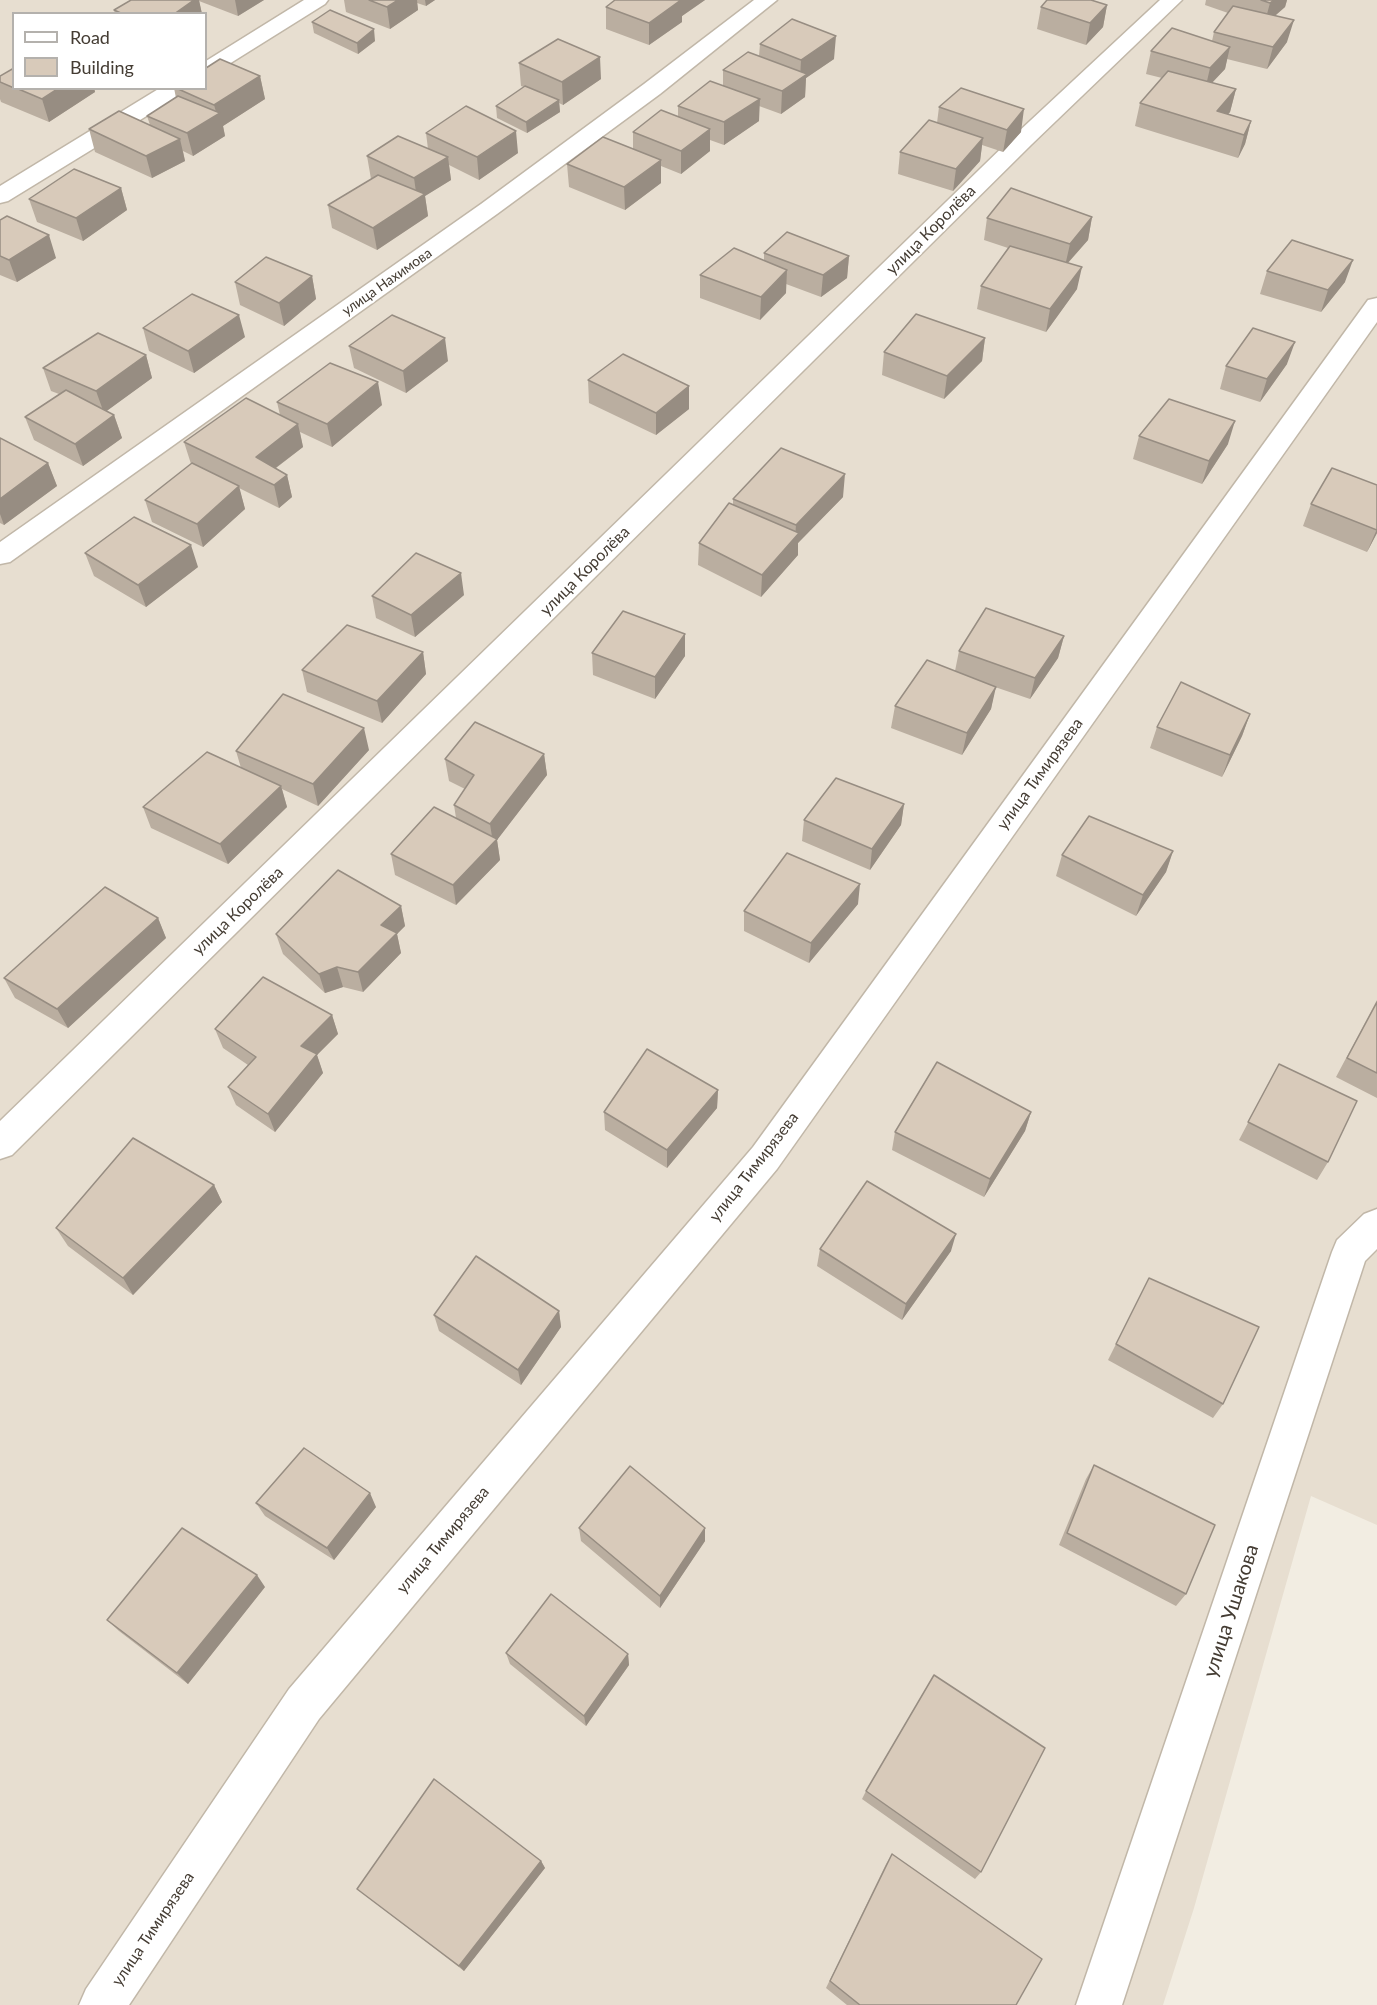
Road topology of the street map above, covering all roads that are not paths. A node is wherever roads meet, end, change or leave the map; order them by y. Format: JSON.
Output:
{"nodes":[{"id":1,"x":318,"y":0,"type":"edge"},
{"id":2,"x":766,"y":0,"type":"edge"},
{"id":3,"x":1172,"y":0,"type":"edge"},
{"id":4,"x":207,"y":69,"type":"edge"},
{"id":5,"x":173,"y":90,"type":"edge"},
{"id":6,"x":0,"y":196,"type":"edge"},
{"id":7,"x":1377,"y":306,"type":"edge"},
{"id":8,"x":0,"y":555,"type":"edge"},
{"id":9,"x":0,"y":1144,"type":"edge"},
{"id":10,"x":1377,"y":1226,"type":"edge"},
{"id":11,"x":102,"y":2005,"type":"edge"},
{"id":12,"x":1099,"y":2005,"type":"edge"}],
"edges":[{"from":1,"to":4,"type":"street"},
{"from":2,"to":8,"type":"street","name":"улица Нахимова"},
{"from":3,"to":9,"type":"street","name":"улица Королёва"},
{"from":5,"to":6,"type":"street"},
{"from":7,"to":11,"type":"street","name":"улица Тимирязева"},
{"from":10,"to":12,"type":"street","name":"улица Ушакова"}]}
